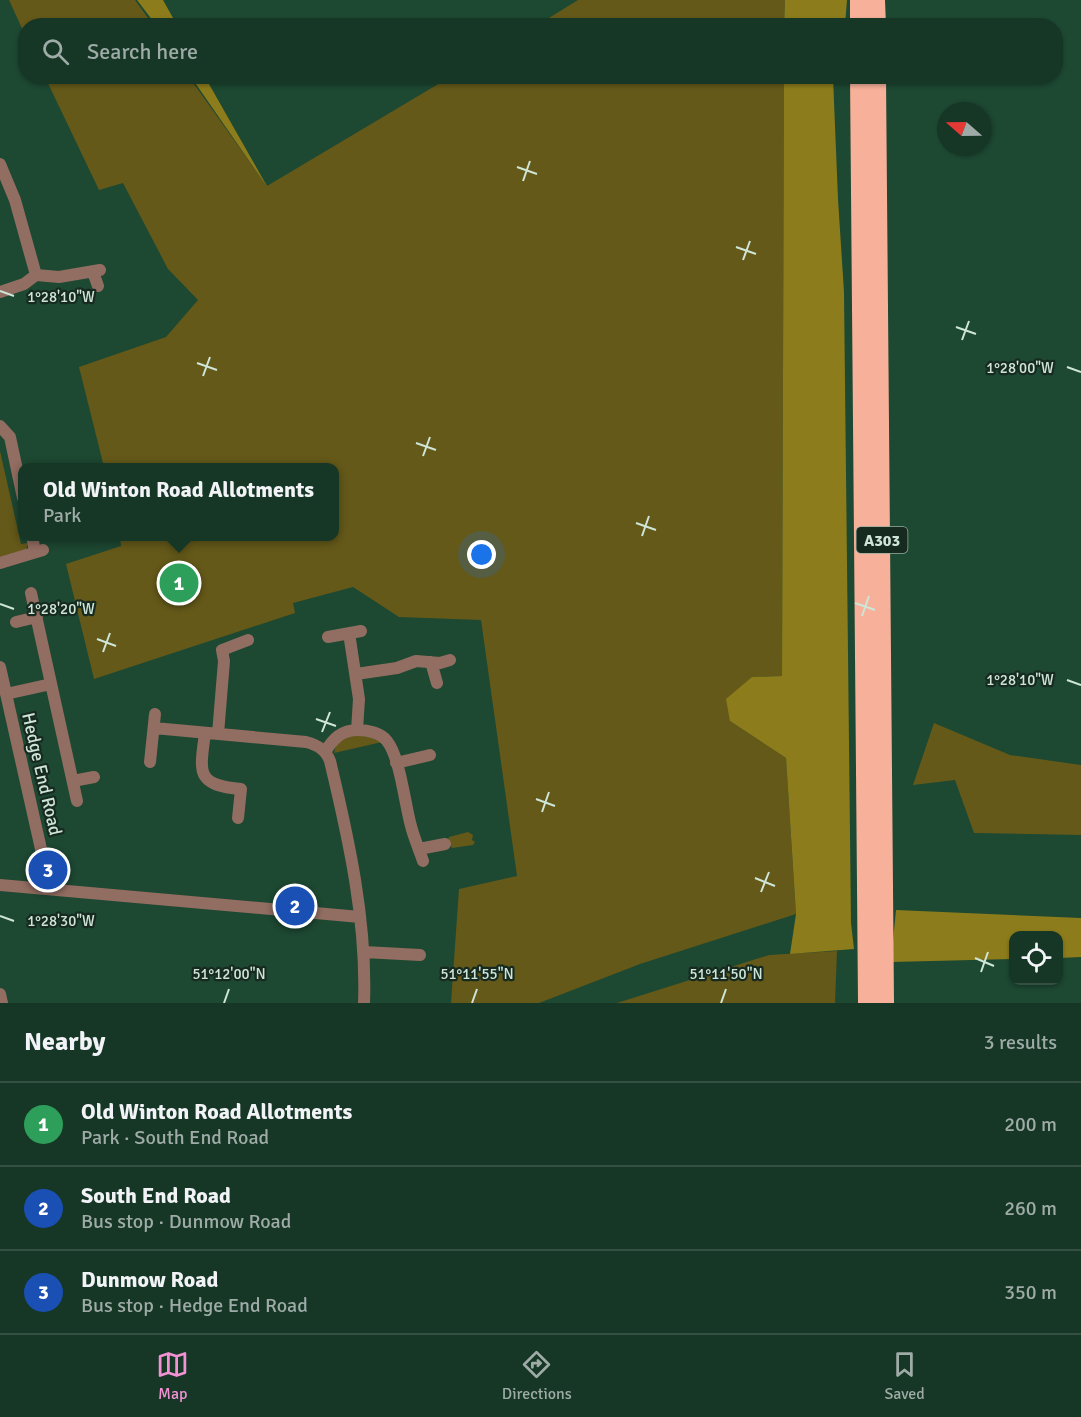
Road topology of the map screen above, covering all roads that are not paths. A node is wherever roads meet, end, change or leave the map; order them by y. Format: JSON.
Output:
{"nodes":[{"id":1,"x":858,"y":0,"type":"edge"},
{"id":2,"x":876,"y":0,"type":"edge"},
{"id":3,"x":859,"y":18,"type":"edge"},
{"id":4,"x":877,"y":18,"type":"edge"},
{"id":5,"x":859,"y":84,"type":"edge"},
{"id":6,"x":877,"y":84,"type":"edge"},
{"id":7,"x":0,"y":165,"type":"edge"},
{"id":8,"x":36,"y":274,"type":"junction"},
{"id":9,"x":98,"y":286,"type":"dead end"},
{"id":10,"x":0,"y":292,"type":"edge"},
{"id":11,"x":0,"y":426,"type":"edge"},
{"id":12,"x":18,"y":475,"type":"edge"},
{"id":13,"x":34,"y":541,"type":"edge"},
{"id":14,"x":0,"y":563,"type":"edge"},
{"id":15,"x":32,"y":593,"type":"dead end"},
{"id":16,"x":37,"y":617,"type":"junction"},
{"id":17,"x":16,"y":622,"type":"dead end"},
{"id":18,"x":328,"y":637,"type":"dead end"},
{"id":19,"x":248,"y":640,"type":"dead end"},
{"id":20,"x":450,"y":660,"type":"dead end"},
{"id":21,"x":431,"y":662,"type":"junction"},
{"id":22,"x":0,"y":667,"type":"edge"},
{"id":23,"x":356,"y":674,"type":"junction"},
{"id":24,"x":437,"y":683,"type":"dead end"},
{"id":25,"x":51,"y":684,"type":"junction"},
{"id":26,"x":6,"y":694,"type":"junction"},
{"id":27,"x":155,"y":714,"type":"dead end"},
{"id":28,"x":154,"y":728,"type":"junction"},
{"id":29,"x":357,"y":730,"type":"junction"},
{"id":30,"x":205,"y":733,"type":"junction"},
{"id":31,"x":218,"y":734,"type":"junction"},
{"id":32,"x":325,"y":752,"type":"junction"},
{"id":33,"x":430,"y":754,"type":"dead end"},
{"id":34,"x":150,"y":762,"type":"dead end"},
{"id":35,"x":396,"y":763,"type":"junction"},
{"id":36,"x":94,"y":777,"type":"dead end"},
{"id":37,"x":72,"y":781,"type":"junction"},
{"id":38,"x":77,"y":801,"type":"dead end"},
{"id":39,"x":238,"y":819,"type":"dead end"},
{"id":40,"x":445,"y":844,"type":"dead end"},
{"id":41,"x":0,"y":885,"type":"edge"},
{"id":42,"x":50,"y":889,"type":"junction"},
{"id":43,"x":360,"y":917,"type":"junction"},
{"id":44,"x":364,"y":952,"type":"junction"},
{"id":45,"x":420,"y":955,"type":"dead end"},
{"id":46,"x":0,"y":994,"type":"edge"},
{"id":47,"x":2,"y":1003,"type":"edge"},
{"id":48,"x":364,"y":1003,"type":"edge"},
{"id":49,"x":867,"y":1003,"type":"edge"},
{"id":50,"x":885,"y":1003,"type":"edge"}],
"edges":[{"from":1,"to":3,"type":"highway"},
{"from":2,"to":4,"type":"highway"},
{"from":5,"to":49,"type":"highway","number":"A303"},
{"from":6,"to":50,"type":"highway","number":"A303"},
{"from":7,"to":8,"type":"street"},
{"from":8,"to":9,"type":"street"},
{"from":8,"to":10,"type":"street"},
{"from":11,"to":12,"type":"street"},
{"from":13,"to":14,"type":"street"},
{"from":15,"to":16,"type":"street"},
{"from":16,"to":17,"type":"street"},
{"from":16,"to":25,"type":"street"},
{"from":18,"to":23,"type":"street"},
{"from":19,"to":31,"type":"street"},
{"from":20,"to":21,"type":"street"},
{"from":21,"to":23,"type":"street"},
{"from":21,"to":24,"type":"street"},
{"from":22,"to":26,"type":"street","name":"Hedge End Road"},
{"from":23,"to":29,"type":"street"},
{"from":25,"to":26,"type":"street"},
{"from":25,"to":37,"type":"street"},
{"from":26,"to":42,"type":"street","name":"Hedge End Road"},
{"from":27,"to":28,"type":"street"},
{"from":28,"to":30,"type":"street"},
{"from":28,"to":34,"type":"street"},
{"from":29,"to":32,"type":"street"},
{"from":29,"to":35,"type":"street"},
{"from":30,"to":31,"type":"street"},
{"from":30,"to":39,"type":"street"},
{"from":31,"to":32,"type":"street"},
{"from":32,"to":43,"type":"street"},
{"from":33,"to":35,"type":"street"},
{"from":35,"to":40,"type":"street"},
{"from":36,"to":37,"type":"street"},
{"from":37,"to":38,"type":"street"},
{"from":41,"to":42,"type":"street"},
{"from":42,"to":43,"type":"street"},
{"from":43,"to":44,"type":"street"},
{"from":44,"to":45,"type":"street"},
{"from":44,"to":48,"type":"street"},
{"from":46,"to":47,"type":"street"}]}
